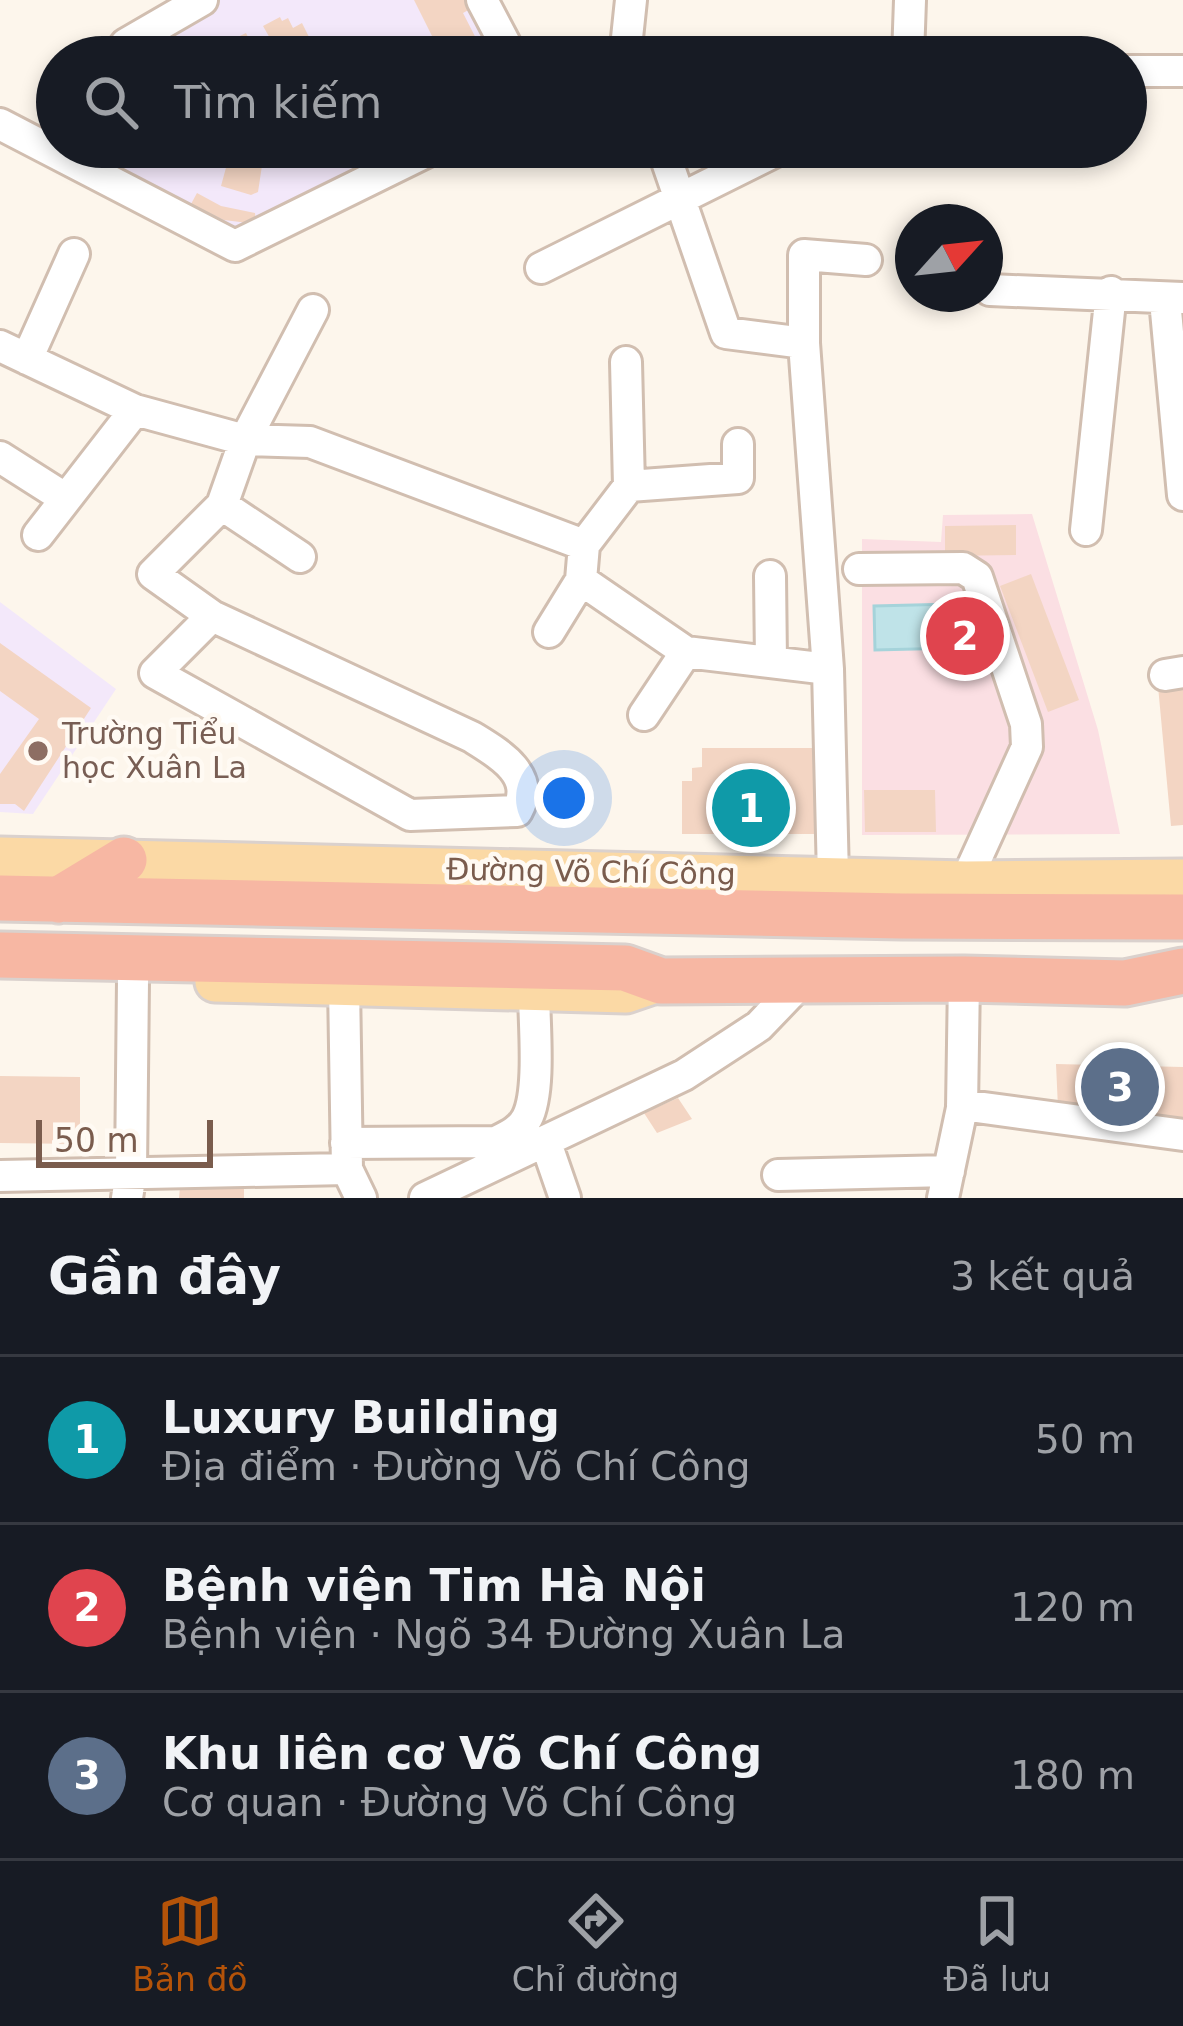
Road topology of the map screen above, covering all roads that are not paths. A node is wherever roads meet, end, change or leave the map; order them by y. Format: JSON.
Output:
{"nodes":[{"id":1,"x":202,"y":0,"type":"edge"},
{"id":2,"x":482,"y":0,"type":"edge"},
{"id":3,"x":631,"y":0,"type":"edge"},
{"id":4,"x":910,"y":0,"type":"edge"},
{"id":5,"x":140,"y":36,"type":"edge"},
{"id":6,"x":501,"y":36,"type":"edge"},
{"id":7,"x":626,"y":36,"type":"edge"},
{"id":8,"x":909,"y":36,"type":"edge"},
{"id":9,"x":1147,"y":71,"type":"edge"},
{"id":10,"x":1183,"y":71,"type":"edge"},
{"id":11,"x":0,"y":124,"type":"edge"},
{"id":12,"x":36,"y":143,"type":"edge"},
{"id":13,"x":85,"y":168,"type":"edge"},
{"id":14,"x":393,"y":168,"type":"edge"},
{"id":15,"x":670,"y":168,"type":"edge"},
{"id":16,"x":741,"y":168,"type":"edge"},
{"id":17,"x":682,"y":197,"type":"junction"},
{"id":18,"x":74,"y":254,"type":"dead end"},
{"id":19,"x":866,"y":260,"type":"dead end"},
{"id":20,"x":541,"y":268,"type":"dead end"},
{"id":21,"x":1003,"y":290,"type":"edge"},
{"id":22,"x":1111,"y":292,"type":"junction"},
{"id":23,"x":1174,"y":299,"type":"edge"},
{"id":24,"x":314,"y":310,"type":"dead end"},
{"id":25,"x":804,"y":343,"type":"junction"},
{"id":26,"x":14,"y":352,"type":"edge"},
{"id":27,"x":626,"y":362,"type":"dead end"},
{"id":28,"x":134,"y":410,"type":"junction"},
{"id":29,"x":245,"y":440,"type":"junction"},
{"id":30,"x":739,"y":444,"type":"dead end"},
{"id":31,"x":0,"y":457,"type":"edge"},
{"id":32,"x":629,"y":486,"type":"junction"},
{"id":33,"x":1183,"y":494,"type":"edge"},
{"id":34,"x":63,"y":497,"type":"junction"},
{"id":35,"x":222,"y":505,"type":"junction"},
{"id":36,"x":1086,"y":530,"type":"dead end"},
{"id":37,"x":38,"y":535,"type":"dead end"},
{"id":38,"x":584,"y":545,"type":"junction"},
{"id":39,"x":300,"y":557,"type":"dead end"},
{"id":40,"x":860,"y":568,"type":"dead end"},
{"id":41,"x":770,"y":576,"type":"dead end"},
{"id":42,"x":581,"y":580,"type":"junction"},
{"id":43,"x":212,"y":616,"type":"junction"},
{"id":44,"x":549,"y":632,"type":"dead end"},
{"id":45,"x":686,"y":652,"type":"junction"},
{"id":46,"x":771,"y":662,"type":"junction"},
{"id":47,"x":828,"y":669,"type":"junction"},
{"id":48,"x":644,"y":715,"type":"dead end"},
{"id":49,"x":0,"y":857,"type":"edge"},
{"id":50,"x":124,"y":860,"type":"junction"},
{"id":51,"x":833,"y":878,"type":"junction"},
{"id":52,"x":1183,"y":879,"type":"edge"},
{"id":53,"x":966,"y":881,"type":"junction"},
{"id":54,"x":0,"y":898,"type":"edge"},
{"id":55,"x":58,"y":900,"type":"junction"},
{"id":56,"x":1183,"y":917,"type":"edge"},
{"id":57,"x":0,"y":955,"type":"edge"},
{"id":58,"x":1183,"y":971,"type":"edge"},
{"id":59,"x":0,"y":976,"type":"edge"},
{"id":60,"x":964,"y":979,"type":"junction"},
{"id":61,"x":133,"y":980,"type":"junction"},
{"id":62,"x":805,"y":980,"type":"junction"},
{"id":63,"x":661,"y":981,"type":"junction"},
{"id":64,"x":1125,"y":983,"type":"junction"},
{"id":65,"x":344,"y":985,"type":"junction"},
{"id":66,"x":534,"y":991,"type":"junction"},
{"id":67,"x":1183,"y":995,"type":"edge"},
{"id":68,"x":962,"y":1105,"type":"junction"},
{"id":69,"x":1183,"y":1135,"type":"edge"},
{"id":70,"x":546,"y":1143,"type":"junction"},
{"id":71,"x":347,"y":1156,"type":"junction"},
{"id":72,"x":778,"y":1175,"type":"dead end"},
{"id":73,"x":8,"y":1183,"type":"edge"},
{"id":74,"x":129,"y":1185,"type":"edge"},
{"id":75,"x":946,"y":1185,"type":"edge"},
{"id":76,"x":361,"y":1198,"type":"edge"},
{"id":77,"x":425,"y":1198,"type":"edge"},
{"id":78,"x":565,"y":1198,"type":"edge"}],
"edges":[{"from":1,"to":5,"type":"street"},
{"from":2,"to":6,"type":"street"},
{"from":3,"to":7,"type":"street"},
{"from":4,"to":8,"type":"street"},
{"from":9,"to":10,"type":"street"},
{"from":11,"to":12,"type":"street"},
{"from":13,"to":14,"type":"street"},
{"from":15,"to":17,"type":"street"},
{"from":16,"to":17,"type":"street"},
{"from":17,"to":20,"type":"street"},
{"from":17,"to":25,"type":"street"},
{"from":18,"to":26,"type":"street"},
{"from":19,"to":25,"type":"street"},
{"from":21,"to":22,"type":"street"},
{"from":22,"to":23,"type":"street"},
{"from":22,"to":36,"type":"street"},
{"from":23,"to":33,"type":"street"},
{"from":24,"to":29,"type":"street"},
{"from":25,"to":47,"type":"street"},
{"from":26,"to":28,"type":"street"},
{"from":27,"to":32,"type":"street"},
{"from":28,"to":29,"type":"street"},
{"from":28,"to":34,"type":"street"},
{"from":29,"to":35,"type":"street"},
{"from":29,"to":38,"type":"street"},
{"from":30,"to":32,"type":"street"},
{"from":31,"to":34,"type":"street"},
{"from":32,"to":38,"type":"street"},
{"from":34,"to":37,"type":"street"},
{"from":35,"to":39,"type":"street"},
{"from":35,"to":43,"type":"street"},
{"from":38,"to":42,"type":"street"},
{"from":40,"to":53,"type":"street"},
{"from":41,"to":46,"type":"street"},
{"from":42,"to":44,"type":"street"},
{"from":42,"to":45,"type":"street"},
{"from":43,"to":43,"type":"street"},
{"from":45,"to":46,"type":"street"},
{"from":45,"to":48,"type":"street"},
{"from":46,"to":47,"type":"street"},
{"from":47,"to":51,"type":"street"},
{"from":49,"to":50,"type":"main road","name":"Đường Võ Chí Công"},
{"from":50,"to":51,"type":"main road","name":"Đường Võ Chí Công"},
{"from":50,"to":55,"type":"highway"},
{"from":51,"to":53,"type":"main road","name":"Đường Võ Chí Công"},
{"from":52,"to":53,"type":"main road","name":"Đường Võ Chí Công"},
{"from":54,"to":55,"type":"highway","name":"Đường Võ Chí Công"},
{"from":55,"to":56,"type":"highway","name":"Đường Võ Chí Công"},
{"from":57,"to":63,"type":"highway"},
{"from":58,"to":64,"type":"highway"},
{"from":59,"to":61,"type":"main road"},
{"from":60,"to":62,"type":"highway"},
{"from":60,"to":64,"type":"highway"},
{"from":60,"to":68,"type":"street"},
{"from":61,"to":65,"type":"main road"},
{"from":61,"to":74,"type":"street"},
{"from":62,"to":63,"type":"highway"},
{"from":62,"to":70,"type":"street"},
{"from":63,"to":66,"type":"main road"},
{"from":64,"to":67,"type":"main road"},
{"from":65,"to":66,"type":"main road"},
{"from":65,"to":71,"type":"street"},
{"from":66,"to":71,"type":"street"},
{"from":68,"to":69,"type":"street"},
{"from":68,"to":75,"type":"street"},
{"from":70,"to":77,"type":"street"},
{"from":70,"to":78,"type":"street"},
{"from":71,"to":74,"type":"street"},
{"from":71,"to":76,"type":"street"},
{"from":72,"to":75,"type":"street"},
{"from":73,"to":74,"type":"street"}]}
